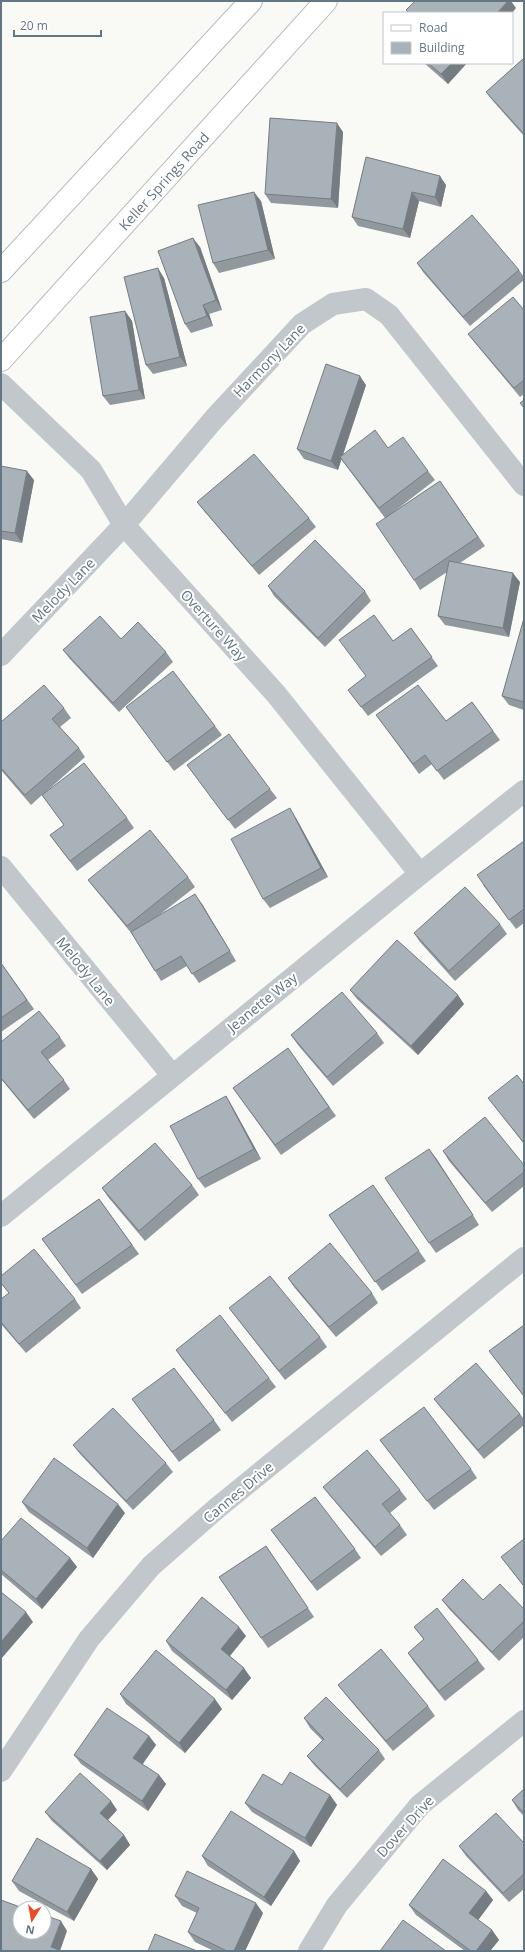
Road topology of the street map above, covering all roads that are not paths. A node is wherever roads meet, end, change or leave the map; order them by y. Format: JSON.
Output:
{"nodes":[{"id":1,"x":251,"y":1,"type":"edge"},
{"id":2,"x":326,"y":1,"type":"edge"},
{"id":3,"x":1,"y":271,"type":"edge"},
{"id":4,"x":1,"y":360,"type":"edge"},
{"id":5,"x":1,"y":384,"type":"edge"},
{"id":6,"x":524,"y":485,"type":"edge"},
{"id":7,"x":124,"y":525,"type":"junction"},
{"id":8,"x":1,"y":655,"type":"edge"},
{"id":9,"x":524,"y":791,"type":"edge"},
{"id":10,"x":1,"y":867,"type":"edge"},
{"id":11,"x":420,"y":874,"type":"junction"},
{"id":12,"x":172,"y":1075,"type":"junction"},
{"id":13,"x":1,"y":1216,"type":"edge"},
{"id":14,"x":524,"y":1258,"type":"edge"},
{"id":15,"x":524,"y":1721,"type":"edge"},
{"id":16,"x":1,"y":1771,"type":"edge"},
{"id":17,"x":309,"y":1951,"type":"edge"}],
"edges":[{"from":1,"to":3,"type":"main road"},
{"from":2,"to":4,"type":"main road","name":"Keller Springs Road"},
{"from":5,"to":7,"type":"street","name":"Overture Way"},
{"from":6,"to":7,"type":"street","name":"Harmony Lane"},
{"from":7,"to":8,"type":"street","name":"Melody Lane"},
{"from":7,"to":11,"type":"street","name":"Overture Way"},
{"from":9,"to":11,"type":"street","name":"Jeanette Way"},
{"from":10,"to":12,"type":"street","name":"Melody Lane"},
{"from":11,"to":12,"type":"street","name":"Jeanette Way"},
{"from":12,"to":13,"type":"street","name":"Jeanette Way"},
{"from":14,"to":16,"type":"street","name":"Cannes Drive"},
{"from":15,"to":17,"type":"street","name":"Dover Drive"}]}
